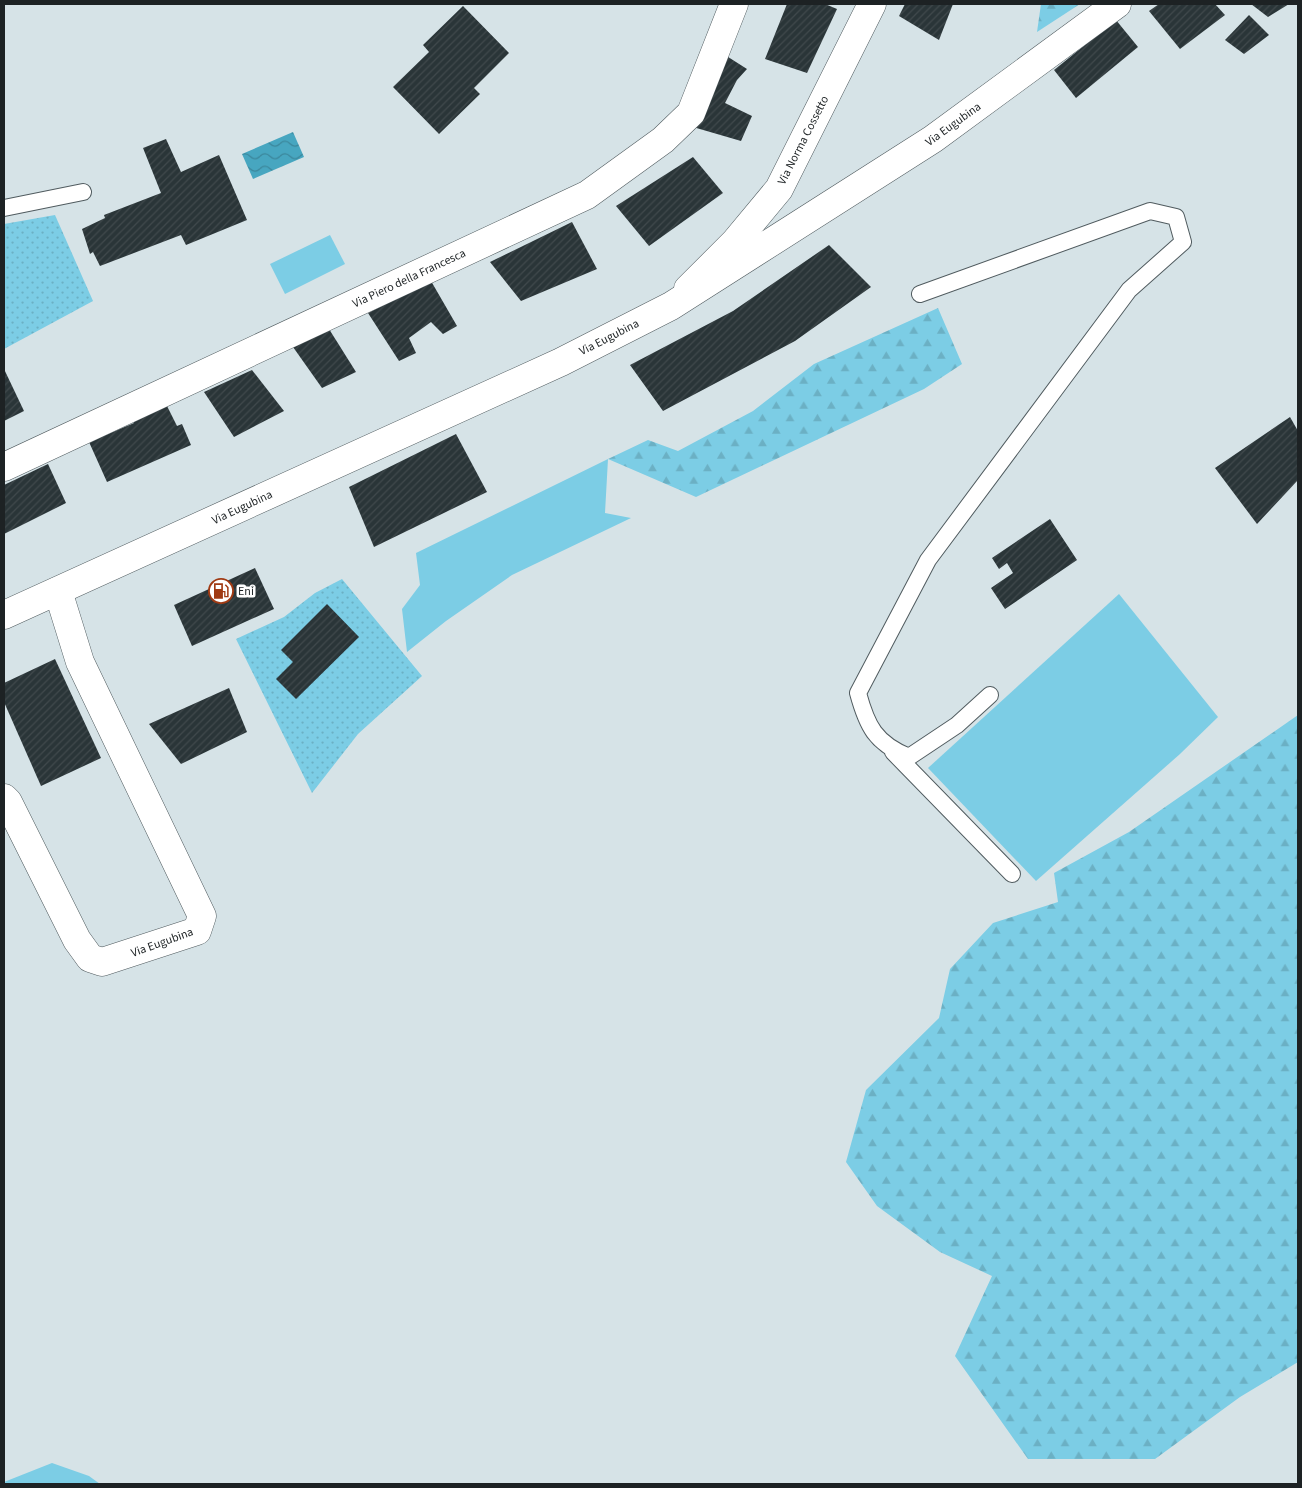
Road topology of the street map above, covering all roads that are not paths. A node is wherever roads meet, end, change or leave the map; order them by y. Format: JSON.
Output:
{"nodes":[{"id":1,"x":734,"y":4,"type":"edge"},
{"id":2,"x":872,"y":4,"type":"edge"},
{"id":3,"x":1116,"y":4,"type":"edge"},
{"id":4,"x":83,"y":192,"type":"dead end"},
{"id":5,"x":4,"y":208,"type":"edge"},
{"id":6,"x":920,"y":294,"type":"dead end"},
{"id":7,"x":670,"y":306,"type":"junction"},
{"id":8,"x":4,"y":467,"type":"edge"},
{"id":9,"x":58,"y":591,"type":"junction"},
{"id":10,"x":4,"y":615,"type":"edge"},
{"id":11,"x":990,"y":695,"type":"dead end"},
{"id":12,"x":890,"y":749,"type":"junction"},
{"id":13,"x":4,"y":798,"type":"edge"},
{"id":14,"x":1012,"y":874,"type":"dead end"}],
"edges":[{"from":1,"to":8,"type":"street","name":"Via Piero della Francesca"},
{"from":2,"to":7,"type":"street","name":"Via Norma Cossetto"},
{"from":3,"to":7,"type":"street","name":"Via Eugubina"},
{"from":4,"to":5,"type":"lane"},
{"from":6,"to":12,"type":"lane"},
{"from":7,"to":9,"type":"street","name":"Via Eugubina"},
{"from":9,"to":10,"type":"street","name":"Via Eugubina"},
{"from":9,"to":13,"type":"street","name":"Via Eugubina"},
{"from":11,"to":12,"type":"lane"},
{"from":12,"to":14,"type":"lane"}]}
